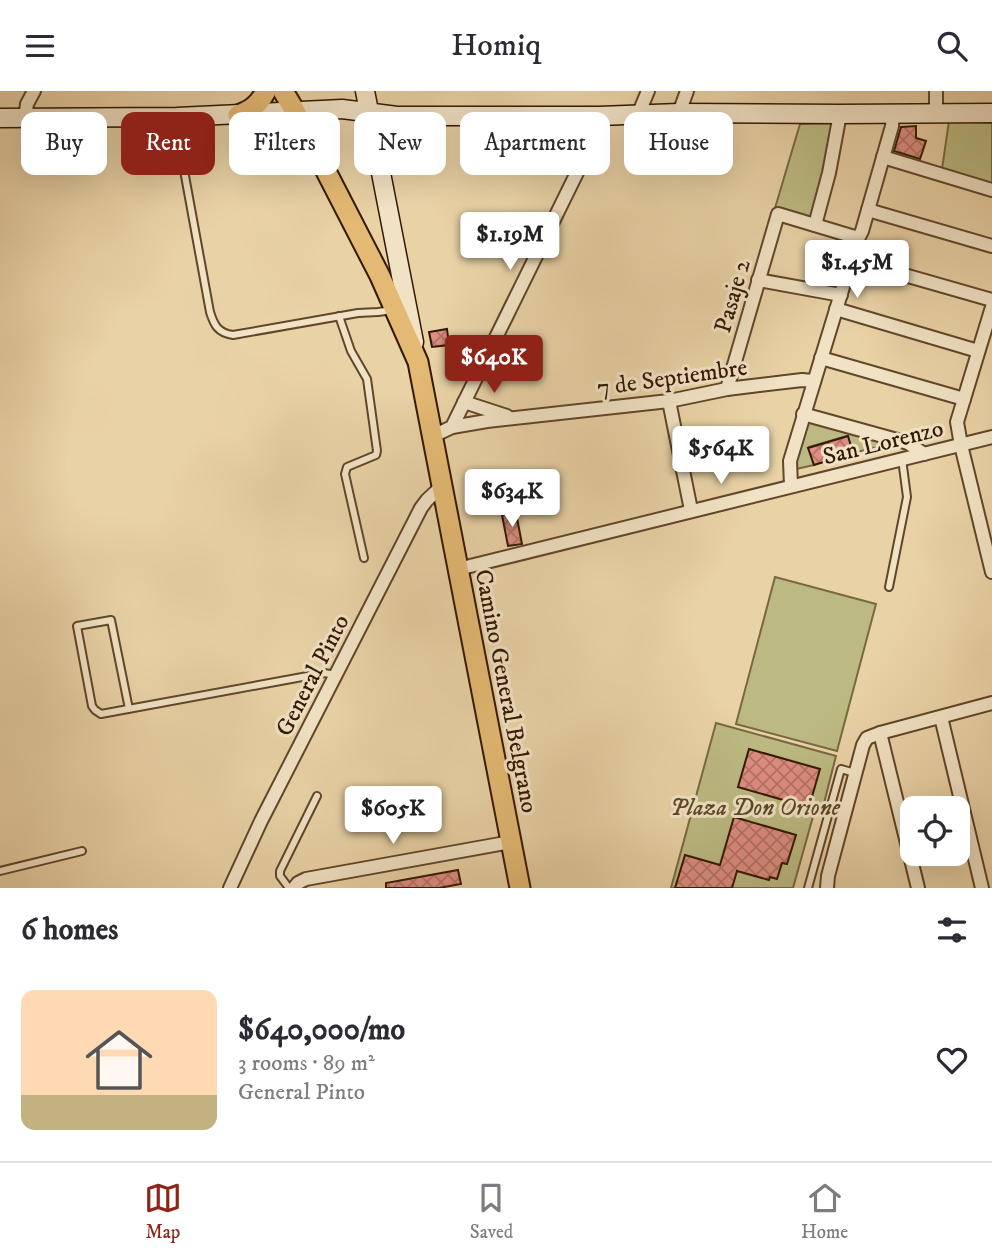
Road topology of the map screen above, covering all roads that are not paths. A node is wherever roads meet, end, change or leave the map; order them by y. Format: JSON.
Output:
{"nodes":[{"id":1,"x":34,"y":91,"type":"edge"},
{"id":2,"x":266,"y":91,"type":"edge"},
{"id":3,"x":283,"y":91,"type":"edge"},
{"id":4,"x":365,"y":91,"type":"edge"},
{"id":5,"x":648,"y":91,"type":"edge"},
{"id":6,"x":687,"y":91,"type":"edge"},
{"id":7,"x":936,"y":91,"type":"edge"},
{"id":8,"x":295,"y":111,"type":"junction"},
{"id":9,"x":26,"y":112,"type":"edge"},
{"id":10,"x":245,"y":112,"type":"edge"},
{"id":11,"x":281,"y":112,"type":"edge"},
{"id":12,"x":369,"y":112,"type":"joint"},
{"id":13,"x":639,"y":112,"type":"edge"},
{"id":14,"x":679,"y":112,"type":"edge"},
{"id":15,"x":733,"y":113,"type":"edge"},
{"id":16,"x":936,"y":113,"type":"junction"},
{"id":17,"x":992,"y":113,"type":"edge"},
{"id":18,"x":840,"y":114,"type":"junction"},
{"id":19,"x":892,"y":114,"type":"junction"},
{"id":20,"x":0,"y":118,"type":"edge"},
{"id":21,"x":21,"y":118,"type":"edge"},
{"id":22,"x":883,"y":157,"type":"junction"},
{"id":23,"x":185,"y":175,"type":"edge"},
{"id":24,"x":381,"y":175,"type":"edge"},
{"id":25,"x":576,"y":175,"type":"edge"},
{"id":26,"x":992,"y":190,"type":"edge"},
{"id":27,"x":868,"y":210,"type":"junction"},
{"id":28,"x":815,"y":225,"type":"junction"},
{"id":29,"x":858,"y":238,"type":"junction"},
{"id":30,"x":992,"y":246,"type":"edge"},
{"id":31,"x":852,"y":260,"type":"junction"},
{"id":32,"x":758,"y":280,"type":"junction"},
{"id":33,"x":841,"y":295,"type":"junction"},
{"id":34,"x":992,"y":300,"type":"edge"},
{"id":35,"x":992,"y":307,"type":"edge"},
{"id":36,"x":836,"y":309,"type":"junction"},
{"id":37,"x":395,"y":310,"type":"junction"},
{"id":38,"x":340,"y":316,"type":"junction"},
{"id":39,"x":978,"y":351,"type":"junction"},
{"id":40,"x":821,"y":358,"type":"junction"},
{"id":41,"x":418,"y":362,"type":"junction"},
{"id":42,"x":814,"y":380,"type":"junction"},
{"id":43,"x":727,"y":389,"type":"junction"},
{"id":44,"x":964,"y":399,"type":"junction"},
{"id":45,"x":668,"y":401,"type":"junction"},
{"id":46,"x":464,"y":402,"type":"junction"},
{"id":47,"x":803,"y":414,"type":"junction"},
{"id":48,"x":514,"y":418,"type":"junction"},
{"id":49,"x":452,"y":427,"type":"junction"},
{"id":50,"x":433,"y":436,"type":"junction"},
{"id":51,"x":992,"y":437,"type":"edge"},
{"id":52,"x":961,"y":445,"type":"junction"},
{"id":53,"x":924,"y":454,"type":"junction"},
{"id":54,"x":902,"y":459,"type":"junction"},
{"id":55,"x":441,"y":487,"type":"junction"},
{"id":56,"x":791,"y":487,"type":"junction"},
{"id":57,"x":691,"y":510,"type":"junction"},
{"id":58,"x":987,"y":531,"type":"edge"},
{"id":59,"x":364,"y":558,"type":"dead end"},
{"id":60,"x":458,"y":569,"type":"junction"},
{"id":61,"x":992,"y":572,"type":"edge"},
{"id":62,"x":888,"y":587,"type":"dead end"},
{"id":63,"x":335,"y":675,"type":"junction"},
{"id":64,"x":992,"y":703,"type":"edge"},
{"id":65,"x":129,"y":709,"type":"junction"},
{"id":66,"x":941,"y":717,"type":"junction"},
{"id":67,"x":880,"y":733,"type":"junction"},
{"id":68,"x":855,"y":773,"type":"junction"},
{"id":69,"x":317,"y":796,"type":"dead end"},
{"id":70,"x":511,"y":842,"type":"junction"},
{"id":71,"x":82,"y":851,"type":"dead end"},
{"id":72,"x":0,"y":871,"type":"edge"},
{"id":73,"x":230,"y":888,"type":"edge"},
{"id":74,"x":291,"y":888,"type":"edge"},
{"id":75,"x":520,"y":888,"type":"edge"},
{"id":76,"x":808,"y":888,"type":"edge"},
{"id":77,"x":827,"y":888,"type":"edge"},
{"id":78,"x":918,"y":888,"type":"edge"},
{"id":79,"x":982,"y":888,"type":"edge"}],
"edges":[{"from":1,"to":9,"type":"street"},
{"from":2,"to":10,"type":"main road"},
{"from":3,"to":8,"type":"main road"},
{"from":4,"to":12,"type":"street","name":"Camino General Belgrano"},
{"from":5,"to":13,"type":"street"},
{"from":6,"to":14,"type":"street"},
{"from":7,"to":16,"type":"street"},
{"from":8,"to":11,"type":"street"},
{"from":8,"to":12,"type":"street"},
{"from":8,"to":37,"type":"main road"},
{"from":15,"to":18,"type":"street"},
{"from":16,"to":17,"type":"street"},
{"from":16,"to":19,"type":"street"},
{"from":18,"to":19,"type":"street"},
{"from":18,"to":28,"type":"street"},
{"from":19,"to":22,"type":"street"},
{"from":20,"to":21,"type":"street"},
{"from":22,"to":26,"type":"street"},
{"from":22,"to":27,"type":"street"},
{"from":23,"to":38,"type":"lane"},
{"from":24,"to":41,"type":"street","name":"Camino General Belgrano"},
{"from":25,"to":46,"type":"street"},
{"from":27,"to":29,"type":"street"},
{"from":27,"to":30,"type":"street"},
{"from":28,"to":29,"type":"street"},
{"from":28,"to":32,"type":"street","name":"Pasaje 2"},
{"from":29,"to":31,"type":"street"},
{"from":31,"to":33,"type":"street"},
{"from":31,"to":34,"type":"street"},
{"from":32,"to":33,"type":"street"},
{"from":32,"to":43,"type":"street","name":"Pasaje 2"},
{"from":33,"to":36,"type":"street"},
{"from":35,"to":39,"type":"street"},
{"from":36,"to":39,"type":"street"},
{"from":36,"to":40,"type":"street"},
{"from":37,"to":38,"type":"lane"},
{"from":37,"to":41,"type":"main road"},
{"from":38,"to":59,"type":"lane"},
{"from":39,"to":44,"type":"street"},
{"from":40,"to":42,"type":"street"},
{"from":40,"to":44,"type":"street"},
{"from":41,"to":50,"type":"main road","name":"Camino General Belgrano"},
{"from":42,"to":43,"type":"street","name":"7 de Septiembre"},
{"from":42,"to":47,"type":"street"},
{"from":43,"to":45,"type":"street","name":"7 de Septiembre"},
{"from":44,"to":52,"type":"street"},
{"from":45,"to":48,"type":"street","name":"7 de Septiembre"},
{"from":45,"to":57,"type":"street"},
{"from":46,"to":48,"type":"street"},
{"from":46,"to":49,"type":"street"},
{"from":47,"to":53,"type":"street"},
{"from":47,"to":56,"type":"street"},
{"from":48,"to":49,"type":"street","name":"7 de Septiembre"},
{"from":49,"to":50,"type":"street"},
{"from":50,"to":55,"type":"main road","name":"Camino General Belgrano"},
{"from":51,"to":52,"type":"street","name":"San Lorenzo"},
{"from":52,"to":53,"type":"street","name":"San Lorenzo"},
{"from":52,"to":58,"type":"street"},
{"from":53,"to":54,"type":"street","name":"San Lorenzo"},
{"from":54,"to":56,"type":"street","name":"San Lorenzo"},
{"from":54,"to":62,"type":"lane"},
{"from":55,"to":60,"type":"main road","name":"Camino General Belgrano"},
{"from":55,"to":63,"type":"street","name":"General Pinto"},
{"from":56,"to":57,"type":"street","name":"San Lorenzo"},
{"from":57,"to":60,"type":"street","name":"San Lorenzo"},
{"from":58,"to":61,"type":"street"},
{"from":60,"to":70,"type":"main road","name":"Camino General Belgrano"},
{"from":63,"to":65,"type":"lane"},
{"from":63,"to":73,"type":"street","name":"General Pinto"},
{"from":64,"to":66,"type":"street"},
{"from":65,"to":65,"type":"lane"},
{"from":66,"to":67,"type":"street"},
{"from":66,"to":79,"type":"street"},
{"from":67,"to":68,"type":"street"},
{"from":67,"to":78,"type":"street"},
{"from":68,"to":76,"type":"lane"},
{"from":68,"to":77,"type":"street"},
{"from":69,"to":74,"type":"lane"},
{"from":70,"to":74,"type":"street"},
{"from":70,"to":75,"type":"main road","name":"Camino General Belgrano"},
{"from":71,"to":72,"type":"lane"}]}
